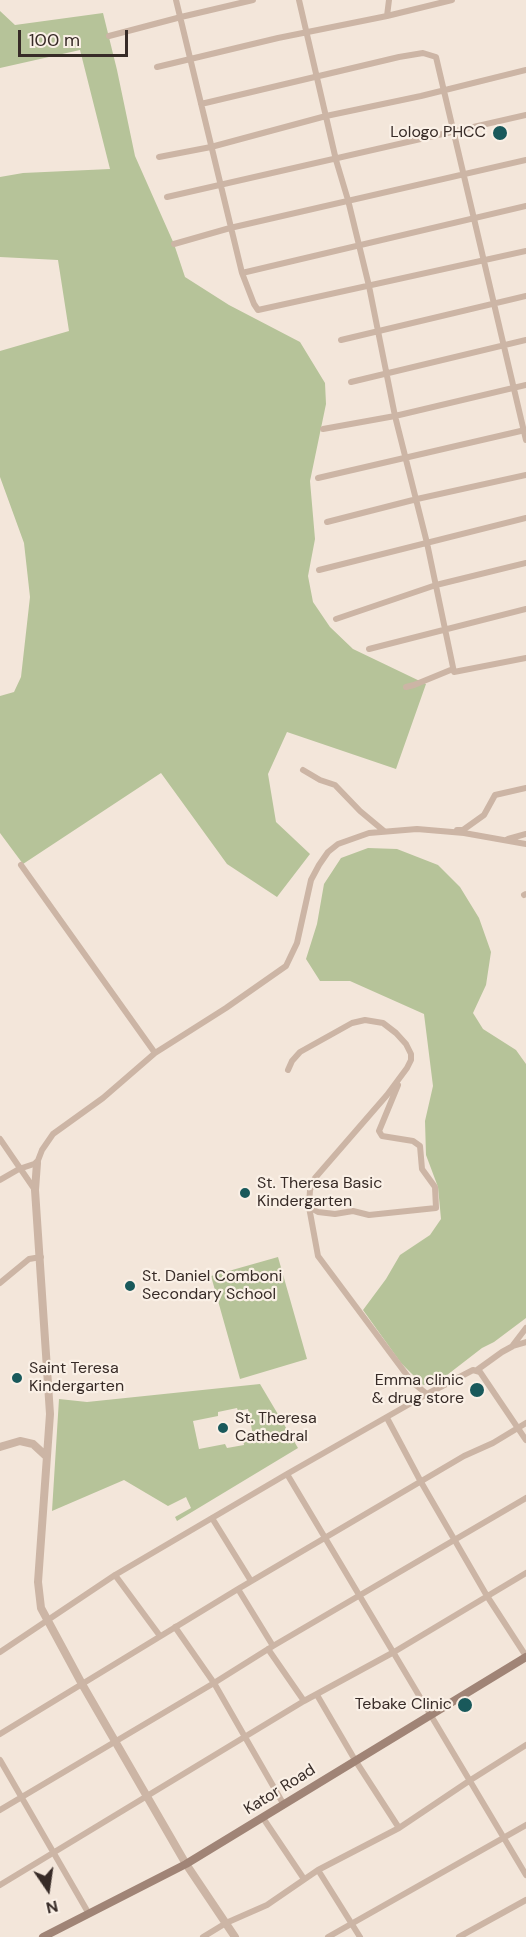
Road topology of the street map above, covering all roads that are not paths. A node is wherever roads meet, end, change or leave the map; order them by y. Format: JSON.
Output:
{"nodes":[{"id":1,"x":176,"y":0,"type":"edge"},
{"id":2,"x":253,"y":0,"type":"edge"},
{"id":3,"x":299,"y":0,"type":"edge"},
{"id":4,"x":389,"y":0,"type":"edge"},
{"id":5,"x":452,"y":0,"type":"edge"},
{"id":6,"x":427,"y":3,"type":"edge"},
{"id":7,"x":387,"y":15,"type":"junction"},
{"id":8,"x":181,"y":17,"type":"junction"},
{"id":9,"x":306,"y":32,"type":"junction"},
{"id":10,"x":109,"y":36,"type":"dead end"},
{"id":11,"x":191,"y":59,"type":"junction"},
{"id":12,"x":158,"y":67,"type":"dead end"},
{"id":13,"x":526,"y":70,"type":"edge"},
{"id":14,"x":317,"y":75,"type":"junction"},
{"id":15,"x":444,"y":89,"type":"junction"},
{"id":16,"x":201,"y":104,"type":"junction"},
{"id":17,"x":326,"y":116,"type":"junction"},
{"id":18,"x":526,"y":116,"type":"edge"},
{"id":19,"x":454,"y":132,"type":"junction"},
{"id":20,"x":211,"y":147,"type":"junction"},
{"id":21,"x":159,"y":157,"type":"dead end"},
{"id":22,"x":336,"y":160,"type":"junction"},
{"id":23,"x":526,"y":160,"type":"edge"},
{"id":24,"x":464,"y":174,"type":"junction"},
{"id":25,"x":221,"y":186,"type":"junction"},
{"id":26,"x":167,"y":197,"type":"dead end"},
{"id":27,"x":348,"y":200,"type":"junction"},
{"id":28,"x":526,"y":207,"type":"edge"},
{"id":29,"x":474,"y":219,"type":"junction"},
{"id":30,"x":230,"y":228,"type":"junction"},
{"id":31,"x":174,"y":244,"type":"dead end"},
{"id":32,"x":359,"y":246,"type":"junction"},
{"id":33,"x":526,"y":251,"type":"edge"},
{"id":34,"x":484,"y":260,"type":"junction"},
{"id":35,"x":242,"y":273,"type":"junction"},
{"id":36,"x":369,"y":286,"type":"junction"},
{"id":37,"x":526,"y":296,"type":"edge"},
{"id":38,"x":494,"y":304,"type":"junction"},
{"id":39,"x":378,"y":331,"type":"junction"},
{"id":40,"x":341,"y":340,"type":"dead end"},
{"id":41,"x":526,"y":340,"type":"edge"},
{"id":42,"x":504,"y":345,"type":"junction"},
{"id":43,"x":388,"y":372,"type":"junction"},
{"id":44,"x":351,"y":382,"type":"dead end"},
{"id":45,"x":526,"y":385,"type":"edge"},
{"id":46,"x":514,"y":388,"type":"junction"},
{"id":47,"x":396,"y":416,"type":"junction"},
{"id":48,"x":323,"y":429,"type":"dead end"},
{"id":49,"x":525,"y":430,"type":"edge"},
{"id":50,"x":526,"y":440,"type":"edge"},
{"id":51,"x":407,"y":458,"type":"junction"},
{"id":52,"x":526,"y":475,"type":"edge"},
{"id":53,"x":318,"y":478,"type":"dead end"},
{"id":54,"x":417,"y":499,"type":"junction"},
{"id":55,"x":526,"y":518,"type":"edge"},
{"id":56,"x":327,"y":522,"type":"dead end"},
{"id":57,"x":427,"y":543,"type":"junction"},
{"id":58,"x":526,"y":563,"type":"edge"},
{"id":59,"x":318,"y":570,"type":"dead end"},
{"id":60,"x":436,"y":585,"type":"junction"},
{"id":61,"x":526,"y":609,"type":"edge"},
{"id":62,"x":336,"y":619,"type":"dead end"},
{"id":63,"x":446,"y":629,"type":"junction"},
{"id":64,"x":369,"y":649,"type":"dead end"},
{"id":65,"x":526,"y":658,"type":"edge"},
{"id":66,"x":453,"y":669,"type":"junction"},
{"id":67,"x":406,"y":687,"type":"dead end"},
{"id":68,"x":303,"y":770,"type":"dead end"},
{"id":69,"x":526,"y":788,"type":"edge"},
{"id":70,"x":383,"y":831,"type":"junction"},
{"id":71,"x":526,"y":834,"type":"edge"},
{"id":72,"x":507,"y":840,"type":"junction"},
{"id":73,"x":526,"y":844,"type":"edge"},
{"id":74,"x":21,"y":865,"type":"dead end"},
{"id":75,"x":155,"y":1053,"type":"junction"},
{"id":76,"x":288,"y":1070,"type":"dead end"},
{"id":77,"x":403,"y":1074,"type":"junction"},
{"id":78,"x":0,"y":1139,"type":"edge"},
{"id":79,"x":37,"y":1163,"type":"junction"},
{"id":80,"x":19,"y":1169,"type":"junction"},
{"id":81,"x":0,"y":1180,"type":"edge"},
{"id":82,"x":35,"y":1190,"type":"junction"},
{"id":83,"x":309,"y":1207,"type":"junction"},
{"id":84,"x":41,"y":1257,"type":"junction"},
{"id":85,"x":0,"y":1283,"type":"edge"},
{"id":86,"x":526,"y":1328,"type":"edge"},
{"id":87,"x":526,"y":1342,"type":"edge"},
{"id":88,"x":513,"y":1346,"type":"junction"},
{"id":89,"x":477,"y":1370,"type":"junction"},
{"id":90,"x":427,"y":1394,"type":"junction"},
{"id":91,"x":387,"y":1418,"type":"junction"},
{"id":92,"x":526,"y":1423,"type":"edge"},
{"id":93,"x":519,"y":1428,"type":"junction"},
{"id":94,"x":526,"y":1440,"type":"edge"},
{"id":95,"x":0,"y":1447,"type":"edge"},
{"id":96,"x":46,"y":1456,"type":"junction"},
{"id":97,"x":287,"y":1474,"type":"junction"},
{"id":98,"x":421,"y":1482,"type":"junction"},
{"id":99,"x":526,"y":1498,"type":"edge"},
{"id":100,"x":212,"y":1518,"type":"junction"},
{"id":101,"x":325,"y":1539,"type":"junction"},
{"id":102,"x":454,"y":1539,"type":"junction"},
{"id":103,"x":526,"y":1573,"type":"edge"},
{"id":104,"x":115,"y":1575,"type":"junction"},
{"id":105,"x":251,"y":1581,"type":"junction"},
{"id":106,"x":238,"y":1589,"type":"junction"},
{"id":107,"x":360,"y":1594,"type":"junction"},
{"id":108,"x":487,"y":1596,"type":"junction"},
{"id":109,"x":48,"y":1620,"type":"junction"},
{"id":110,"x":175,"y":1627,"type":"junction"},
{"id":111,"x":160,"y":1636,"type":"junction"},
{"id":112,"x":270,"y":1648,"type":"junction"},
{"id":113,"x":0,"y":1652,"type":"edge"},
{"id":114,"x":394,"y":1652,"type":"junction"},
{"id":115,"x":526,"y":1656,"type":"edge"},
{"id":116,"x":214,"y":1683,"type":"junction"},
{"id":117,"x":82,"y":1684,"type":"junction"},
{"id":118,"x":317,"y":1695,"type":"junction"},
{"id":119,"x":304,"y":1701,"type":"junction"},
{"id":120,"x":431,"y":1715,"type":"junction"},
{"id":121,"x":1,"y":1730,"type":"edge"},
{"id":122,"x":245,"y":1738,"type":"junction"},
{"id":123,"x":116,"y":1742,"type":"junction"},
{"id":124,"x":526,"y":1745,"type":"edge"},
{"id":125,"x":0,"y":1760,"type":"edge"},
{"id":126,"x":355,"y":1760,"type":"junction"},
{"id":127,"x":468,"y":1781,"type":"junction"},
{"id":128,"x":147,"y":1796,"type":"junction"},
{"id":129,"x":21,"y":1797,"type":"junction"},
{"id":130,"x":284,"y":1805,"type":"junction"},
{"id":131,"x":0,"y":1810,"type":"edge"},
{"id":132,"x":263,"y":1818,"type":"junction"},
{"id":133,"x":526,"y":1826,"type":"edge"},
{"id":134,"x":399,"y":1828,"type":"junction"},
{"id":135,"x":503,"y":1839,"type":"junction"},
{"id":136,"x":55,"y":1852,"type":"junction"},
{"id":137,"x":186,"y":1864,"type":"junction"},
{"id":138,"x":318,"y":1870,"type":"junction"},
{"id":139,"x":526,"y":1875,"type":"edge"},
{"id":140,"x":304,"y":1879,"type":"junction"},
{"id":141,"x":0,"y":1885,"type":"edge"},
{"id":142,"x":526,"y":1900,"type":"edge"},
{"id":143,"x":89,"y":1914,"type":"junction"},
{"id":144,"x":226,"y":1923,"type":"junction"},
{"id":145,"x":352,"y":1923,"type":"junction"},
{"id":146,"x":461,"y":1936,"type":"edge"},
{"id":147,"x":43,"y":1937,"type":"edge"},
{"id":148,"x":203,"y":1937,"type":"edge"},
{"id":149,"x":235,"y":1937,"type":"edge"},
{"id":150,"x":328,"y":1937,"type":"edge"},
{"id":151,"x":360,"y":1937,"type":"edge"}],
"edges":[{"from":1,"to":8,"type":"street"},
{"from":2,"to":8,"type":"street"},
{"from":3,"to":9,"type":"street"},
{"from":4,"to":7,"type":"street"},
{"from":5,"to":6,"type":"street"},
{"from":6,"to":7,"type":"street"},
{"from":7,"to":9,"type":"street"},
{"from":8,"to":10,"type":"street"},
{"from":8,"to":11,"type":"street"},
{"from":9,"to":11,"type":"street"},
{"from":9,"to":14,"type":"street"},
{"from":11,"to":12,"type":"street"},
{"from":11,"to":16,"type":"street"},
{"from":13,"to":15,"type":"street"},
{"from":14,"to":15,"type":"street"},
{"from":14,"to":16,"type":"street"},
{"from":14,"to":17,"type":"street"},
{"from":15,"to":17,"type":"street"},
{"from":15,"to":19,"type":"street"},
{"from":16,"to":20,"type":"street"},
{"from":17,"to":20,"type":"street"},
{"from":17,"to":22,"type":"street"},
{"from":18,"to":19,"type":"street"},
{"from":19,"to":22,"type":"street"},
{"from":19,"to":24,"type":"street"},
{"from":20,"to":21,"type":"street"},
{"from":20,"to":25,"type":"street"},
{"from":22,"to":25,"type":"street"},
{"from":22,"to":27,"type":"street"},
{"from":23,"to":24,"type":"street"},
{"from":24,"to":27,"type":"street"},
{"from":24,"to":29,"type":"street"},
{"from":25,"to":26,"type":"street"},
{"from":25,"to":30,"type":"street"},
{"from":27,"to":30,"type":"street"},
{"from":27,"to":32,"type":"street"},
{"from":28,"to":29,"type":"street"},
{"from":29,"to":32,"type":"street"},
{"from":29,"to":34,"type":"street"},
{"from":30,"to":31,"type":"street"},
{"from":30,"to":35,"type":"street"},
{"from":32,"to":35,"type":"street"},
{"from":32,"to":36,"type":"street"},
{"from":33,"to":34,"type":"street"},
{"from":34,"to":36,"type":"street"},
{"from":34,"to":38,"type":"street"},
{"from":35,"to":36,"type":"street"},
{"from":36,"to":39,"type":"street"},
{"from":37,"to":38,"type":"street"},
{"from":38,"to":39,"type":"street"},
{"from":38,"to":42,"type":"street"},
{"from":39,"to":40,"type":"street"},
{"from":39,"to":43,"type":"street"},
{"from":41,"to":42,"type":"street"},
{"from":42,"to":43,"type":"street"},
{"from":42,"to":46,"type":"street"},
{"from":43,"to":44,"type":"street"},
{"from":43,"to":47,"type":"street"},
{"from":45,"to":46,"type":"street"},
{"from":46,"to":47,"type":"street"},
{"from":46,"to":49,"type":"street"},
{"from":47,"to":48,"type":"street"},
{"from":47,"to":51,"type":"street"},
{"from":49,"to":50,"type":"street"},
{"from":49,"to":51,"type":"street"},
{"from":51,"to":53,"type":"street"},
{"from":51,"to":54,"type":"street"},
{"from":52,"to":54,"type":"street"},
{"from":54,"to":56,"type":"street"},
{"from":54,"to":57,"type":"street"},
{"from":55,"to":57,"type":"street"},
{"from":57,"to":59,"type":"street"},
{"from":57,"to":60,"type":"street"},
{"from":58,"to":60,"type":"street"},
{"from":60,"to":62,"type":"street"},
{"from":60,"to":63,"type":"street"},
{"from":61,"to":63,"type":"street"},
{"from":63,"to":64,"type":"street"},
{"from":63,"to":66,"type":"street"},
{"from":65,"to":66,"type":"street"},
{"from":66,"to":67,"type":"street"},
{"from":68,"to":70,"type":"street"},
{"from":69,"to":70,"type":"street"},
{"from":70,"to":72,"type":"street"},
{"from":70,"to":75,"type":"street"},
{"from":71,"to":72,"type":"street"},
{"from":72,"to":73,"type":"street"},
{"from":74,"to":75,"type":"street"},
{"from":75,"to":79,"type":"street"},
{"from":76,"to":77,"type":"street"},
{"from":77,"to":83,"type":"street"},
{"from":77,"to":83,"type":"street"},
{"from":78,"to":80,"type":"street"},
{"from":79,"to":80,"type":"street"},
{"from":79,"to":82,"type":"street"},
{"from":80,"to":81,"type":"street"},
{"from":80,"to":82,"type":"street"},
{"from":82,"to":84,"type":"street"},
{"from":83,"to":90,"type":"street"},
{"from":84,"to":85,"type":"street"},
{"from":84,"to":96,"type":"street"},
{"from":86,"to":88,"type":"street"},
{"from":87,"to":88,"type":"street"},
{"from":88,"to":89,"type":"street"},
{"from":89,"to":90,"type":"street"},
{"from":89,"to":93,"type":"street"},
{"from":90,"to":91,"type":"street"},
{"from":91,"to":97,"type":"street"},
{"from":91,"to":98,"type":"street"},
{"from":92,"to":93,"type":"street"},
{"from":93,"to":94,"type":"street"},
{"from":93,"to":98,"type":"street"},
{"from":95,"to":96,"type":"street"},
{"from":96,"to":109,"type":"street"},
{"from":97,"to":100,"type":"street"},
{"from":97,"to":101,"type":"street"},
{"from":98,"to":101,"type":"street"},
{"from":98,"to":102,"type":"street"},
{"from":99,"to":102,"type":"street"},
{"from":100,"to":104,"type":"street"},
{"from":100,"to":105,"type":"street"},
{"from":101,"to":105,"type":"street"},
{"from":101,"to":107,"type":"street"},
{"from":102,"to":107,"type":"street"},
{"from":102,"to":108,"type":"street"},
{"from":103,"to":108,"type":"street"},
{"from":104,"to":109,"type":"street"},
{"from":104,"to":111,"type":"street"},
{"from":105,"to":106,"type":"street"},
{"from":106,"to":110,"type":"street"},
{"from":106,"to":112,"type":"street"},
{"from":107,"to":112,"type":"street"},
{"from":107,"to":114,"type":"street"},
{"from":108,"to":114,"type":"street"},
{"from":108,"to":115,"type":"street"},
{"from":109,"to":113,"type":"street"},
{"from":109,"to":117,"type":"street"},
{"from":110,"to":111,"type":"street"},
{"from":110,"to":116,"type":"street"},
{"from":111,"to":117,"type":"street"},
{"from":112,"to":116,"type":"street"},
{"from":112,"to":119,"type":"street"},
{"from":114,"to":118,"type":"street"},
{"from":114,"to":120,"type":"street"},
{"from":115,"to":120,"type":"main road","name":"Kator Road"},
{"from":116,"to":122,"type":"street"},
{"from":116,"to":123,"type":"street"},
{"from":117,"to":121,"type":"street"},
{"from":117,"to":123,"type":"street"},
{"from":118,"to":119,"type":"street"},
{"from":118,"to":126,"type":"street"},
{"from":119,"to":122,"type":"street"},
{"from":120,"to":126,"type":"main road","name":"Kator Road"},
{"from":120,"to":127,"type":"street"},
{"from":122,"to":128,"type":"street"},
{"from":122,"to":130,"type":"street"},
{"from":123,"to":128,"type":"street"},
{"from":123,"to":129,"type":"street"},
{"from":124,"to":127,"type":"street"},
{"from":125,"to":129,"type":"street"},
{"from":126,"to":130,"type":"main road","name":"Kator Road"},
{"from":126,"to":134,"type":"street"},
{"from":127,"to":134,"type":"street"},
{"from":127,"to":135,"type":"street"},
{"from":128,"to":136,"type":"street"},
{"from":128,"to":137,"type":"street"},
{"from":129,"to":131,"type":"street"},
{"from":129,"to":136,"type":"street"},
{"from":130,"to":132,"type":"main road","name":"Kator Road"},
{"from":132,"to":137,"type":"main road","name":"Kator Road"},
{"from":132,"to":140,"type":"street"},
{"from":133,"to":135,"type":"street"},
{"from":134,"to":138,"type":"street"},
{"from":135,"to":139,"type":"street"},
{"from":135,"to":145,"type":"street"},
{"from":136,"to":141,"type":"street"},
{"from":136,"to":143,"type":"street"},
{"from":137,"to":143,"type":"main road","name":"Kator Road"},
{"from":137,"to":144,"type":"street"},
{"from":138,"to":140,"type":"street"},
{"from":138,"to":145,"type":"street"},
{"from":140,"to":144,"type":"street"},
{"from":142,"to":146,"type":"street"},
{"from":143,"to":147,"type":"main road","name":"Kator Road"},
{"from":144,"to":148,"type":"street"},
{"from":144,"to":149,"type":"street"},
{"from":145,"to":150,"type":"street"},
{"from":145,"to":151,"type":"street"}]}
